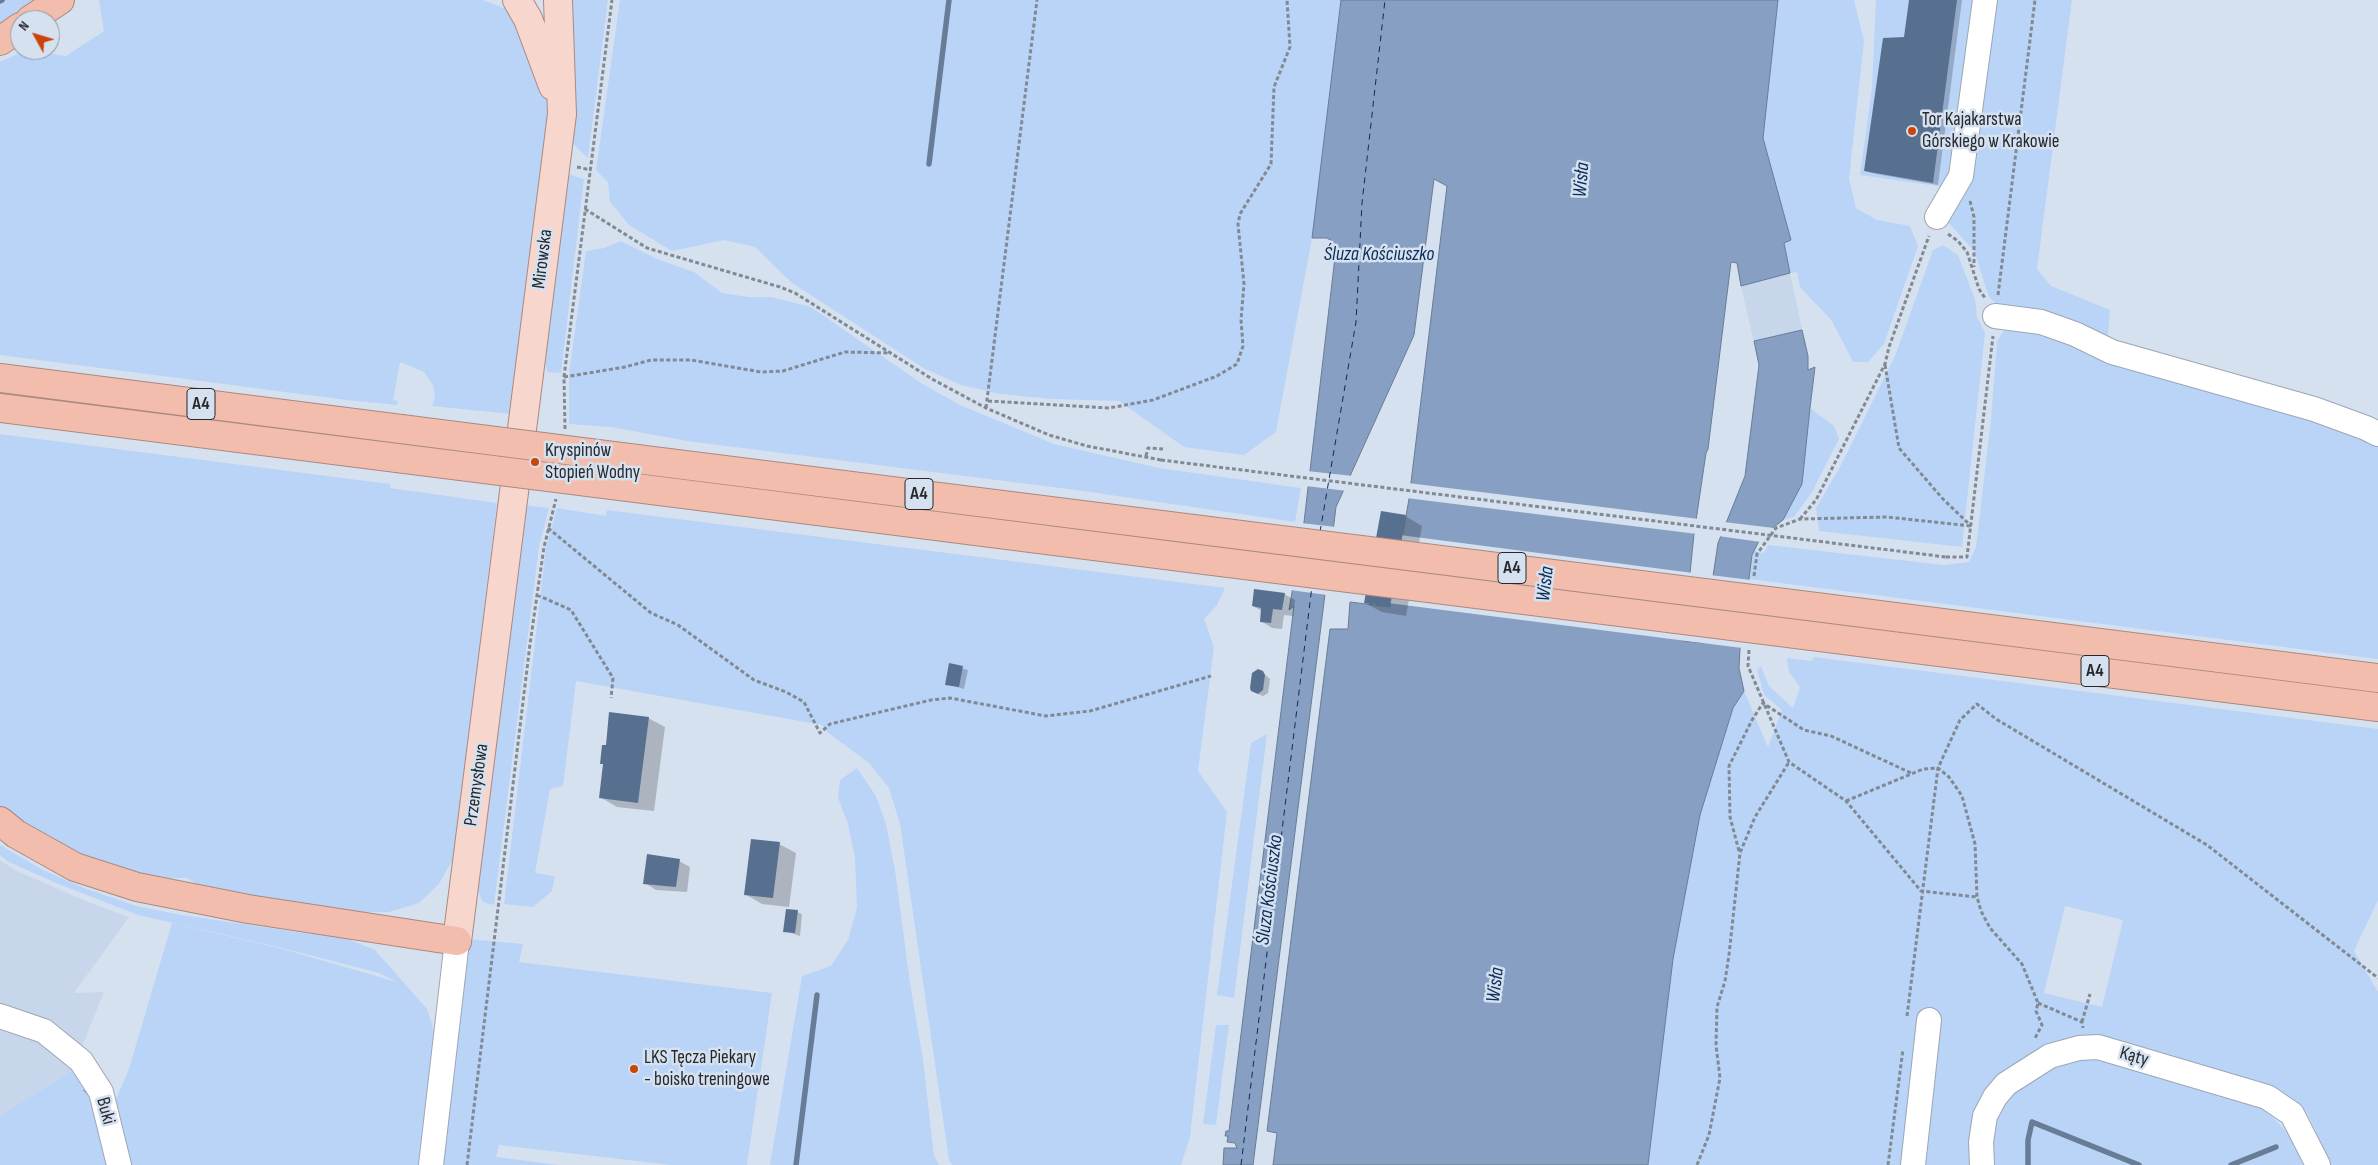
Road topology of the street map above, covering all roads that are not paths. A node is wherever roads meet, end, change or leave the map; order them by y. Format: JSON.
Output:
{"nodes":[{"id":1,"x":60,"y":0,"type":"edge"},
{"id":2,"x":517,"y":0,"type":"edge"},
{"id":3,"x":558,"y":0,"type":"edge"},
{"id":4,"x":1986,"y":0,"type":"edge"},
{"id":5,"x":45,"y":10,"type":"edge"},
{"id":6,"x":562,"y":114,"type":"junction"},
{"id":7,"x":1935,"y":220,"type":"road end"},
{"id":8,"x":1995,"y":316,"type":"road end"},
{"id":9,"x":0,"y":378,"type":"edge"},
{"id":10,"x":525,"y":405,"type":"joint"},
{"id":11,"x":0,"y":408,"type":"edge"},
{"id":12,"x":2378,"y":434,"type":"edge"},
{"id":13,"x":2378,"y":678,"type":"edge"},
{"id":14,"x":2378,"y":707,"type":"edge"},
{"id":15,"x":0,"y":822,"type":"edge"},
{"id":16,"x":457,"y":941,"type":"junction"},
{"id":17,"x":0,"y":1016,"type":"edge"},
{"id":18,"x":1929,"y":1020,"type":"dead end"},
{"id":19,"x":118,"y":1165,"type":"edge"},
{"id":20,"x":431,"y":1165,"type":"edge"},
{"id":21,"x":1913,"y":1165,"type":"edge"},
{"id":22,"x":1982,"y":1165,"type":"edge"},
{"id":23,"x":2318,"y":1165,"type":"edge"}],
"edges":[{"from":1,"to":5,"type":"highway"},
{"from":2,"to":6,"type":"main road","name":"Mirowska"},
{"from":3,"to":6,"type":"main road","name":"Mirowska"},
{"from":4,"to":7,"type":"street"},
{"from":6,"to":10,"type":"main road","name":"Mirowska"},
{"from":8,"to":12,"type":"street"},
{"from":9,"to":13,"type":"highway","number":"A4","bridge":true},
{"from":10,"to":16,"type":"main road","name":"Przemysłowa"},
{"from":11,"to":14,"type":"highway","number":"A4","bridge":true},
{"from":15,"to":16,"type":"highway"},
{"from":16,"to":20,"type":"street","name":"Przemysłowa"},
{"from":17,"to":19,"type":"street","name":"Buki"},
{"from":18,"to":21,"type":"street"},
{"from":22,"to":23,"type":"street","name":"Kąty"}]}
